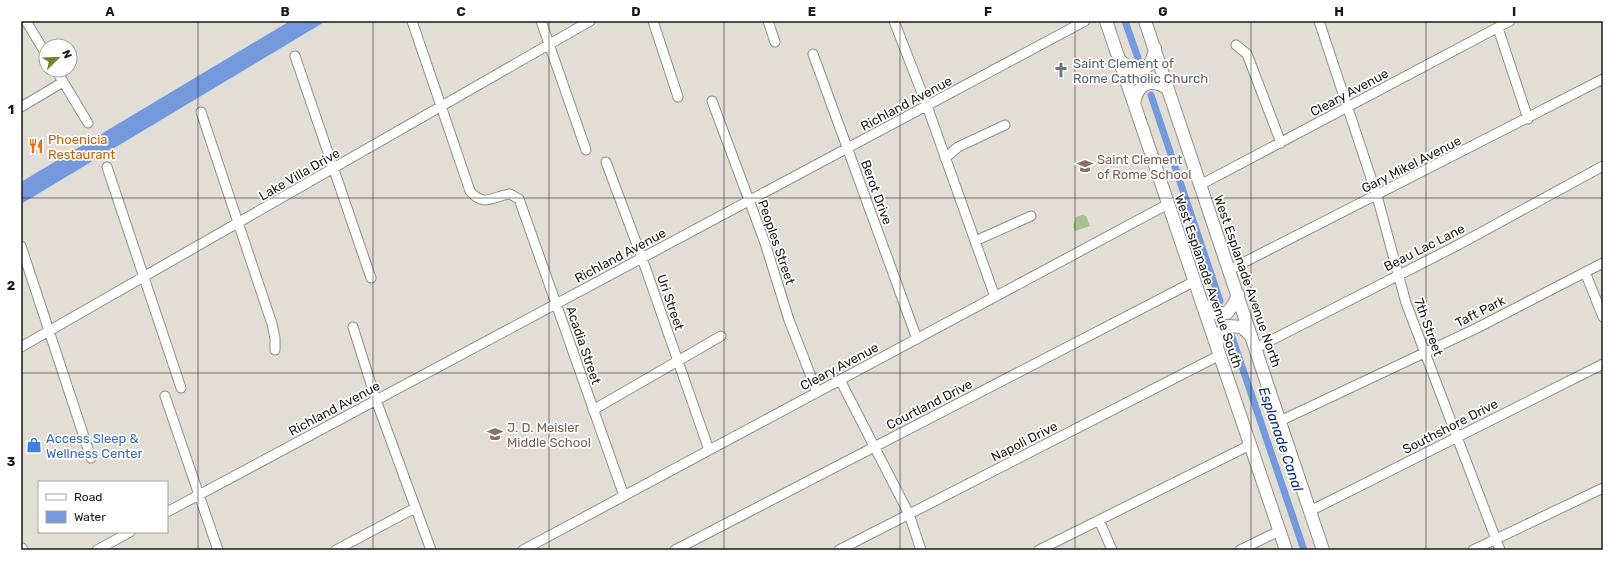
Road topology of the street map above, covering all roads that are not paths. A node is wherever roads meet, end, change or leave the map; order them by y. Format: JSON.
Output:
{"nodes":[{"id":1,"x":26,"y":21,"type":"edge"},
{"id":2,"x":412,"y":21,"type":"edge"},
{"id":3,"x":541,"y":21,"type":"edge"},
{"id":4,"x":590,"y":21,"type":"edge"},
{"id":5,"x":653,"y":21,"type":"edge"},
{"id":6,"x":768,"y":21,"type":"edge"},
{"id":7,"x":1085,"y":21,"type":"edge"},
{"id":8,"x":1106,"y":21,"type":"edge"},
{"id":9,"x":1145,"y":21,"type":"edge"},
{"id":10,"x":1319,"y":21,"type":"edge"},
{"id":11,"x":1510,"y":21,"type":"edge"},
{"id":12,"x":895,"y":22,"type":"edge"},
{"id":13,"x":1498,"y":28,"type":"junction"},
{"id":14,"x":38,"y":41,"type":"edge"},
{"id":15,"x":776,"y":42,"type":"dead end"},
{"id":16,"x":550,"y":45,"type":"junction"},
{"id":17,"x":1236,"y":46,"type":"dead end"},
{"id":18,"x":1155,"y":48,"type":"junction"},
{"id":19,"x":812,"y":54,"type":"dead end"},
{"id":20,"x":295,"y":56,"type":"dead end"},
{"id":21,"x":1119,"y":60,"type":"junction"},
{"id":22,"x":61,"y":78,"type":"edge"},
{"id":23,"x":1603,"y":79,"type":"edge"},
{"id":24,"x":63,"y":82,"type":"junction"},
{"id":25,"x":1167,"y":88,"type":"junction"},
{"id":26,"x":678,"y":97,"type":"dead end"},
{"id":27,"x":712,"y":100,"type":"dead end"},
{"id":28,"x":1134,"y":103,"type":"junction"},
{"id":29,"x":927,"y":106,"type":"junction"},
{"id":30,"x":21,"y":107,"type":"edge"},
{"id":31,"x":440,"y":107,"type":"junction"},
{"id":32,"x":1347,"y":108,"type":"junction"},
{"id":33,"x":201,"y":112,"type":"dead end"},
{"id":34,"x":1528,"y":119,"type":"junction"},
{"id":35,"x":88,"y":123,"type":"dead end"},
{"id":36,"x":1005,"y":125,"type":"dead end"},
{"id":37,"x":1281,"y":143,"type":"junction"},
{"id":38,"x":847,"y":148,"type":"junction"},
{"id":39,"x":586,"y":150,"type":"dead end"},
{"id":40,"x":945,"y":158,"type":"junction"},
{"id":41,"x":606,"y":162,"type":"dead end"},
{"id":42,"x":1603,"y":166,"type":"edge"},
{"id":43,"x":107,"y":167,"type":"dead end"},
{"id":44,"x":333,"y":169,"type":"junction"},
{"id":45,"x":1200,"y":185,"type":"junction"},
{"id":46,"x":1377,"y":196,"type":"junction"},
{"id":47,"x":749,"y":201,"type":"junction"},
{"id":48,"x":1168,"y":204,"type":"junction"},
{"id":49,"x":1031,"y":216,"type":"dead end"},
{"id":50,"x":238,"y":224,"type":"junction"},
{"id":51,"x":975,"y":241,"type":"junction"},
{"id":52,"x":21,"y":246,"type":"edge"},
{"id":53,"x":642,"y":258,"type":"junction"},
{"id":54,"x":1603,"y":263,"type":"edge"},
{"id":55,"x":1229,"y":270,"type":"junction"},
{"id":56,"x":1585,"y":272,"type":"junction"},
{"id":57,"x":1398,"y":275,"type":"junction"},
{"id":58,"x":144,"y":278,"type":"junction"},
{"id":59,"x":371,"y":278,"type":"dead end"},
{"id":60,"x":1195,"y":281,"type":"junction"},
{"id":61,"x":1238,"y":294,"type":"junction"},
{"id":62,"x":995,"y":297,"type":"junction"},
{"id":63,"x":1202,"y":303,"type":"junction"},
{"id":64,"x":556,"y":304,"type":"junction"},
{"id":65,"x":1603,"y":317,"type":"edge"},
{"id":66,"x":353,"y":327,"type":"dead end"},
{"id":67,"x":50,"y":332,"type":"junction"},
{"id":68,"x":721,"y":336,"type":"dead end"},
{"id":69,"x":917,"y":339,"type":"junction"},
{"id":70,"x":1254,"y":342,"type":"junction"},
{"id":71,"x":21,"y":347,"type":"edge"},
{"id":72,"x":275,"y":350,"type":"dead end"},
{"id":73,"x":1218,"y":351,"type":"junction"},
{"id":74,"x":1424,"y":353,"type":"junction"},
{"id":75,"x":678,"y":360,"type":"junction"},
{"id":76,"x":1603,"y":364,"type":"edge"},
{"id":77,"x":840,"y":380,"type":"junction"},
{"id":78,"x":181,"y":388,"type":"dead end"},
{"id":79,"x":817,"y":392,"type":"junction"},
{"id":80,"x":165,"y":396,"type":"dead end"},
{"id":81,"x":376,"y":400,"type":"junction"},
{"id":82,"x":593,"y":410,"type":"junction"},
{"id":83,"x":1280,"y":421,"type":"junction"},
{"id":84,"x":1456,"y":438,"type":"junction"},
{"id":85,"x":1250,"y":445,"type":"junction"},
{"id":86,"x":875,"y":446,"type":"junction"},
{"id":87,"x":708,"y":450,"type":"junction"},
{"id":88,"x":91,"y":458,"type":"dead end"},
{"id":89,"x":1603,"y":488,"type":"edge"},
{"id":90,"x":199,"y":495,"type":"junction"},
{"id":91,"x":624,"y":496,"type":"junction"},
{"id":92,"x":415,"y":508,"type":"junction"},
{"id":93,"x":168,"y":511,"type":"edge"},
{"id":94,"x":1310,"y":511,"type":"junction"},
{"id":95,"x":909,"y":514,"type":"junction"},
{"id":96,"x":1099,"y":520,"type":"junction"},
{"id":97,"x":1280,"y":531,"type":"junction"},
{"id":98,"x":128,"y":533,"type":"edge"},
{"id":99,"x":1496,"y":539,"type":"junction"},
{"id":100,"x":96,"y":550,"type":"edge"},
{"id":101,"x":218,"y":550,"type":"edge"},
{"id":102,"x":336,"y":550,"type":"edge"},
{"id":103,"x":431,"y":550,"type":"edge"},
{"id":104,"x":523,"y":550,"type":"edge"},
{"id":105,"x":675,"y":550,"type":"edge"},
{"id":106,"x":839,"y":550,"type":"edge"},
{"id":107,"x":922,"y":550,"type":"edge"},
{"id":108,"x":1039,"y":550,"type":"edge"},
{"id":109,"x":1112,"y":550,"type":"edge"},
{"id":110,"x":1240,"y":550,"type":"edge"},
{"id":111,"x":1286,"y":550,"type":"edge"},
{"id":112,"x":1322,"y":550,"type":"edge"},
{"id":113,"x":1473,"y":550,"type":"edge"},
{"id":114,"x":1500,"y":550,"type":"edge"}],
"edges":[{"from":1,"to":14,"type":"street"},
{"from":2,"to":31,"type":"street"},
{"from":3,"to":16,"type":"street"},
{"from":4,"to":16,"type":"street","name":"Lake Villa Drive"},
{"from":5,"to":26,"type":"street"},
{"from":6,"to":15,"type":"street"},
{"from":7,"to":29,"type":"street","name":"Richland Avenue"},
{"from":8,"to":21,"type":"main road","name":"West Esplanade Avenue South"},
{"from":9,"to":18,"type":"main road","name":"West Esplanade Avenue North"},
{"from":10,"to":32,"type":"street","name":"7th Street"},
{"from":11,"to":13,"type":"street","name":"Cleary Avenue"},
{"from":12,"to":29,"type":"street"},
{"from":13,"to":32,"type":"street","name":"Cleary Avenue"},
{"from":13,"to":34,"type":"street"},
{"from":16,"to":31,"type":"street","name":"Lake Villa Drive"},
{"from":16,"to":39,"type":"street"},
{"from":17,"to":37,"type":"street"},
{"from":18,"to":21,"type":"main road"},
{"from":18,"to":25,"type":"main road","name":"West Esplanade Avenue North"},
{"from":19,"to":38,"type":"street","name":"Berot Drive"},
{"from":20,"to":44,"type":"street"},
{"from":21,"to":28,"type":"main road","name":"West Esplanade Avenue South"},
{"from":22,"to":24,"type":"street"},
{"from":23,"to":34,"type":"street","name":"Gary Mikel Avenue"},
{"from":24,"to":30,"type":"street"},
{"from":24,"to":35,"type":"street"},
{"from":25,"to":28,"type":"main road"},
{"from":25,"to":45,"type":"main road","name":"West Esplanade Avenue North"},
{"from":27,"to":47,"type":"street","name":"Peoples Street"},
{"from":28,"to":48,"type":"main road","name":"West Esplanade Avenue South"},
{"from":29,"to":38,"type":"street","name":"Richland Avenue"},
{"from":29,"to":40,"type":"street"},
{"from":31,"to":44,"type":"street","name":"Lake Villa Drive"},
{"from":31,"to":64,"type":"street","name":"Acadia Street"},
{"from":32,"to":37,"type":"street","name":"Cleary Avenue"},
{"from":32,"to":46,"type":"street","name":"7th Street"},
{"from":33,"to":50,"type":"street"},
{"from":34,"to":46,"type":"street","name":"Gary Mikel Avenue"},
{"from":36,"to":40,"type":"street"},
{"from":37,"to":45,"type":"street","name":"Cleary Avenue"},
{"from":38,"to":47,"type":"street","name":"Richland Avenue"},
{"from":38,"to":69,"type":"street","name":"Berot Drive"},
{"from":40,"to":51,"type":"street"},
{"from":41,"to":53,"type":"street","name":"Uri Street"},
{"from":42,"to":57,"type":"street","name":"Beau Lac Lane"},
{"from":43,"to":58,"type":"street"},
{"from":44,"to":50,"type":"street","name":"Lake Villa Drive"},
{"from":44,"to":59,"type":"street"},
{"from":45,"to":55,"type":"main road","name":"West Esplanade Avenue North"},
{"from":46,"to":55,"type":"street","name":"Gary Mikel Avenue"},
{"from":46,"to":57,"type":"street","name":"7th Street"},
{"from":47,"to":53,"type":"street","name":"Richland Avenue"},
{"from":47,"to":79,"type":"street","name":"Peoples Street"},
{"from":48,"to":60,"type":"main road","name":"West Esplanade Avenue South"},
{"from":48,"to":62,"type":"street","name":"Cleary Avenue"},
{"from":49,"to":51,"type":"street"},
{"from":50,"to":58,"type":"street","name":"Lake Villa Drive"},
{"from":50,"to":72,"type":"street"},
{"from":51,"to":62,"type":"street"},
{"from":52,"to":67,"type":"street"},
{"from":53,"to":64,"type":"street","name":"Richland Avenue"},
{"from":53,"to":75,"type":"street","name":"Uri Street"},
{"from":54,"to":56,"type":"street","name":"Taft Park"},
{"from":55,"to":61,"type":"main road","name":"West Esplanade Avenue North"},
{"from":56,"to":65,"type":"street"},
{"from":56,"to":74,"type":"street","name":"Taft Park"},
{"from":57,"to":70,"type":"street","name":"Beau Lac Lane"},
{"from":57,"to":74,"type":"street","name":"7th Street"},
{"from":58,"to":67,"type":"street","name":"Lake Villa Drive"},
{"from":58,"to":78,"type":"street"},
{"from":60,"to":63,"type":"main road","name":"West Esplanade Avenue South"},
{"from":60,"to":86,"type":"street","name":"Courtland Drive"},
{"from":61,"to":63,"type":"main road"},
{"from":61,"to":70,"type":"main road","name":"West Esplanade Avenue North"},
{"from":62,"to":69,"type":"street","name":"Cleary Avenue"},
{"from":63,"to":73,"type":"main road","name":"West Esplanade Avenue South"},
{"from":64,"to":81,"type":"street","name":"Richland Avenue"},
{"from":64,"to":82,"type":"street","name":"Acadia Street"},
{"from":66,"to":81,"type":"street"},
{"from":67,"to":71,"type":"street","name":"Lake Villa Drive"},
{"from":67,"to":88,"type":"street"},
{"from":68,"to":75,"type":"street"},
{"from":69,"to":77,"type":"street","name":"Cleary Avenue"},
{"from":70,"to":73,"type":"main road"},
{"from":70,"to":83,"type":"main road","name":"West Esplanade Avenue North"},
{"from":73,"to":85,"type":"main road","name":"West Esplanade Avenue South"},
{"from":73,"to":95,"type":"street","name":"Napoli Drive"},
{"from":74,"to":83,"type":"street","name":"Taft Park"},
{"from":74,"to":84,"type":"street","name":"7th Street"},
{"from":75,"to":82,"type":"street"},
{"from":75,"to":87,"type":"street","name":"Uri Street"},
{"from":76,"to":84,"type":"street","name":"Southshore Drive"},
{"from":77,"to":79,"type":"street","name":"Cleary Avenue"},
{"from":77,"to":86,"type":"street"},
{"from":79,"to":87,"type":"street","name":"Cleary Avenue"},
{"from":80,"to":90,"type":"street"},
{"from":81,"to":90,"type":"street","name":"Richland Avenue"},
{"from":81,"to":92,"type":"street"},
{"from":82,"to":91,"type":"street","name":"Acadia Street"},
{"from":83,"to":94,"type":"main road","name":"West Esplanade Avenue North"},
{"from":84,"to":94,"type":"street","name":"Southshore Drive"},
{"from":84,"to":99,"type":"street","name":"7th Street"},
{"from":85,"to":96,"type":"street"},
{"from":85,"to":97,"type":"main road","name":"West Esplanade Avenue South"},
{"from":86,"to":95,"type":"street"},
{"from":86,"to":105,"type":"street","name":"Courtland Drive"},
{"from":87,"to":91,"type":"street","name":"Cleary Avenue"},
{"from":89,"to":99,"type":"street"},
{"from":90,"to":93,"type":"street","name":"Richland Avenue"},
{"from":90,"to":101,"type":"street"},
{"from":91,"to":104,"type":"street","name":"Cleary Avenue"},
{"from":92,"to":102,"type":"street"},
{"from":92,"to":103,"type":"street"},
{"from":94,"to":112,"type":"main road","name":"West Esplanade Avenue North"},
{"from":95,"to":106,"type":"street","name":"Napoli Drive"},
{"from":95,"to":107,"type":"street"},
{"from":96,"to":108,"type":"street"},
{"from":96,"to":109,"type":"street"},
{"from":97,"to":110,"type":"street"},
{"from":97,"to":111,"type":"main road","name":"West Esplanade Avenue South"},
{"from":98,"to":100,"type":"street"},
{"from":99,"to":113,"type":"street"},
{"from":99,"to":114,"type":"street","name":"7th Street"}]}
